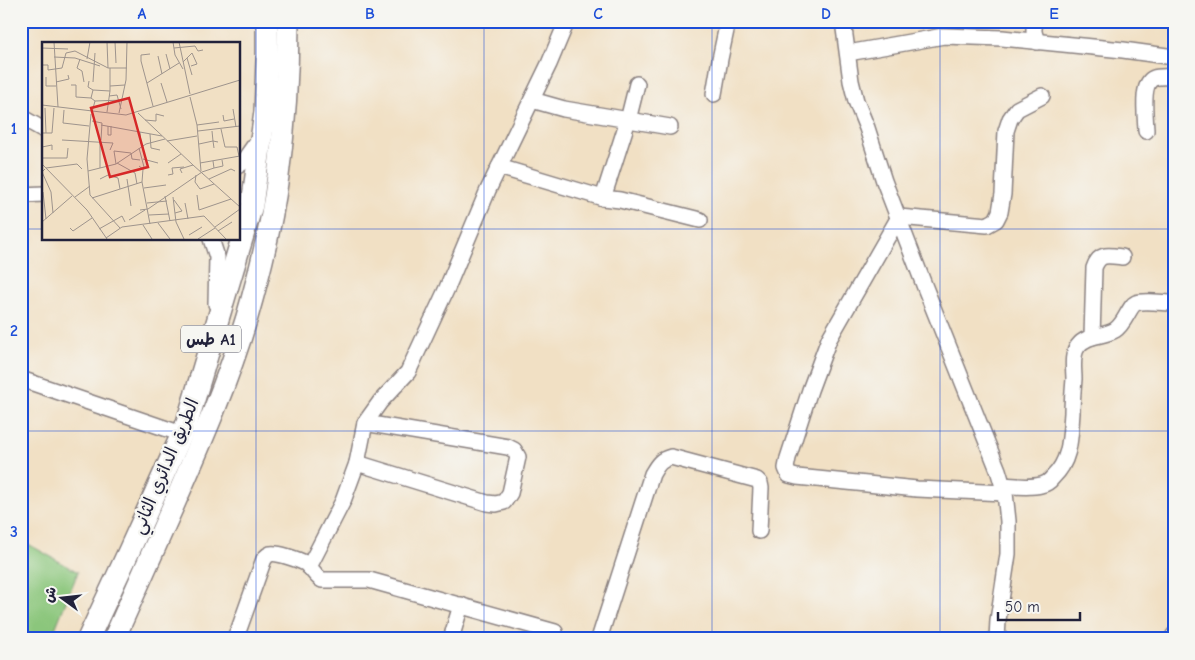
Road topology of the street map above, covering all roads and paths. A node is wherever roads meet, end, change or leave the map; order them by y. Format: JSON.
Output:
{"nodes":[{"id":1,"x":267,"y":21,"type":"edge"},
{"id":2,"x":288,"y":21,"type":"edge"},
{"id":3,"x":567,"y":21,"type":"edge"},
{"id":4,"x":728,"y":21,"type":"edge"},
{"id":5,"x":843,"y":21,"type":"edge"},
{"id":6,"x":1034,"y":21,"type":"edge"},
{"id":7,"x":1037,"y":42,"type":"junction"},
{"id":8,"x":848,"y":53,"type":"junction"},
{"id":9,"x":1174,"y":57,"type":"edge"},
{"id":10,"x":1174,"y":78,"type":"edge"},
{"id":11,"x":637,"y":84,"type":"dead end"},
{"id":12,"x":714,"y":94,"type":"dead end"},
{"id":13,"x":1042,"y":96,"type":"dead end"},
{"id":14,"x":532,"y":100,"type":"junction"},
{"id":15,"x":21,"y":111,"type":"edge"},
{"id":16,"x":21,"y":117,"type":"edge"},
{"id":17,"x":628,"y":120,"type":"junction"},
{"id":18,"x":42,"y":122,"type":"edge"},
{"id":19,"x":670,"y":127,"type":"dead end"},
{"id":20,"x":42,"y":129,"type":"edge"},
{"id":21,"x":1146,"y":131,"type":"dead end"},
{"id":22,"x":262,"y":134,"type":"junction"},
{"id":23,"x":240,"y":164,"type":"edge"},
{"id":24,"x":499,"y":167,"type":"junction"},
{"id":25,"x":21,"y":194,"type":"edge"},
{"id":26,"x":42,"y":194,"type":"edge"},
{"id":27,"x":603,"y":198,"type":"junction"},
{"id":28,"x":899,"y":217,"type":"junction"},
{"id":29,"x":700,"y":220,"type":"dead end"},
{"id":30,"x":211,"y":240,"type":"edge"},
{"id":31,"x":1122,"y":257,"type":"dead end"},
{"id":32,"x":1174,"y":303,"type":"edge"},
{"id":33,"x":212,"y":336,"type":"junction"},
{"id":34,"x":1092,"y":337,"type":"junction"},
{"id":35,"x":21,"y":379,"type":"edge"},
{"id":36,"x":365,"y":423,"type":"junction"},
{"id":37,"x":182,"y":434,"type":"junction"},
{"id":38,"x":357,"y":463,"type":"junction"},
{"id":39,"x":1004,"y":489,"type":"junction"},
{"id":40,"x":759,"y":531,"type":"dead end"},
{"id":41,"x":309,"y":567,"type":"junction"},
{"id":42,"x":461,"y":606,"type":"junction"},
{"id":43,"x":555,"y":632,"type":"dead end"},
{"id":44,"x":1174,"y":635,"type":"edge"},
{"id":45,"x":88,"y":639,"type":"edge"},
{"id":46,"x":114,"y":639,"type":"edge"},
{"id":47,"x":234,"y":639,"type":"edge"},
{"id":48,"x":451,"y":639,"type":"edge"},
{"id":49,"x":599,"y":639,"type":"edge"},
{"id":50,"x":997,"y":639,"type":"edge"},
{"id":51,"x":1172,"y":639,"type":"edge"}],
"edges":[{"from":1,"to":22,"type":"highway","name":"الطريق الدائري الثاني","number":"طس A1"},
{"from":2,"to":46,"type":"highway","name":"الطريق الدائري الثاني","number":"طس A1"},
{"from":3,"to":14,"type":"street"},
{"from":4,"to":12,"type":"street"},
{"from":5,"to":8,"type":"street"},
{"from":6,"to":7,"type":"street"},
{"from":7,"to":8,"type":"street"},
{"from":7,"to":9,"type":"street"},
{"from":8,"to":28,"type":"street"},
{"from":10,"to":21,"type":"street"},
{"from":11,"to":17,"type":"street"},
{"from":13,"to":28,"type":"street"},
{"from":14,"to":17,"type":"street"},
{"from":14,"to":24,"type":"street"},
{"from":15,"to":18,"type":"street"},
{"from":16,"to":20,"type":"street"},
{"from":17,"to":19,"type":"street"},
{"from":17,"to":27,"type":"street"},
{"from":22,"to":23,"type":"street"},
{"from":22,"to":33,"type":"highway","name":"الطريق الدائري الثاني","number":"طس A1"},
{"from":24,"to":27,"type":"street"},
{"from":24,"to":36,"type":"street"},
{"from":25,"to":26,"type":"street"},
{"from":27,"to":29,"type":"street"},
{"from":28,"to":39,"type":"street"},
{"from":28,"to":39,"type":"street"},
{"from":30,"to":33,"type":"street"},
{"from":31,"to":34,"type":"street"},
{"from":32,"to":34,"type":"street"},
{"from":33,"to":37,"type":"highway","name":"الطريق الدائري الثاني","number":"طس A1"},
{"from":34,"to":39,"type":"street"},
{"from":35,"to":37,"type":"street"},
{"from":36,"to":38,"type":"street"},
{"from":36,"to":38,"type":"street"},
{"from":37,"to":45,"type":"highway","name":"الطريق الدائري الثاني","number":"طس A1"},
{"from":38,"to":41,"type":"street"},
{"from":39,"to":50,"type":"street"},
{"from":40,"to":49,"type":"street"},
{"from":41,"to":42,"type":"street"},
{"from":41,"to":47,"type":"street"},
{"from":42,"to":43,"type":"street"},
{"from":42,"to":48,"type":"street"},
{"from":44,"to":51,"type":"street"}]}
